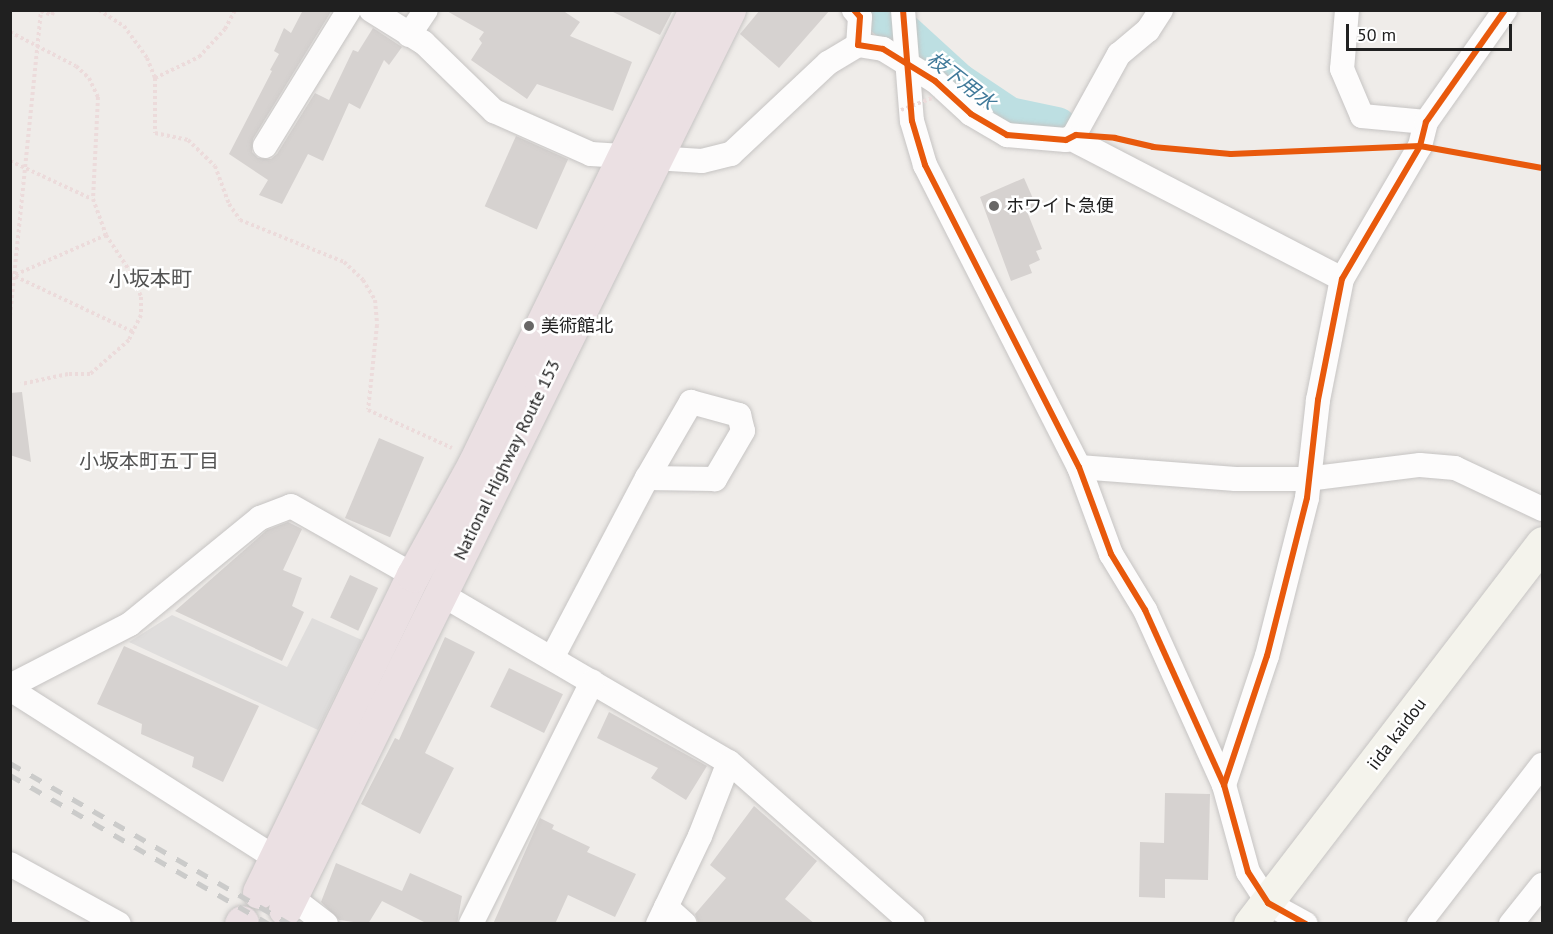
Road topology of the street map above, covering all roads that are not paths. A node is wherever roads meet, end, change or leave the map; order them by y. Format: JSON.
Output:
{"nodes":[{"id":1,"x":349,"y":10,"type":"edge"},
{"id":2,"x":371,"y":10,"type":"edge"},
{"id":3,"x":426,"y":10,"type":"edge"},
{"id":4,"x":694,"y":10,"type":"edge"},
{"id":5,"x":729,"y":10,"type":"edge"},
{"id":6,"x":854,"y":10,"type":"edge"},
{"id":7,"x":1161,"y":10,"type":"edge"},
{"id":8,"x":1347,"y":10,"type":"edge"},
{"id":9,"x":1505,"y":10,"type":"edge"},
{"id":10,"x":903,"y":15,"type":"edge"},
{"id":11,"x":409,"y":35,"type":"junction"},
{"id":12,"x":858,"y":45,"type":"junction"},
{"id":13,"x":906,"y":65,"type":"junction"},
{"id":14,"x":1426,"y":122,"type":"junction"},
{"id":15,"x":1074,"y":137,"type":"junction"},
{"id":16,"x":265,"y":146,"type":"dead end"},
{"id":17,"x":656,"y":156,"type":"junction"},
{"id":18,"x":622,"y":157,"type":"junction"},
{"id":19,"x":1342,"y":279,"type":"junction"},
{"id":20,"x":1079,"y":467,"type":"junction"},
{"id":21,"x":647,"y":478,"type":"dead end"},
{"id":22,"x":1307,"y":479,"type":"junction"},
{"id":23,"x":1542,"y":509,"type":"edge"},
{"id":24,"x":1542,"y":543,"type":"edge"},
{"id":25,"x":413,"y":575,"type":"junction"},
{"id":26,"x":441,"y":594,"type":"junction"},
{"id":27,"x":552,"y":658,"type":"junction"},
{"id":28,"x":592,"y":682,"type":"junction"},
{"id":29,"x":10,"y":687,"type":"edge"},
{"id":30,"x":729,"y":762,"type":"junction"},
{"id":31,"x":1542,"y":765,"type":"edge"},
{"id":32,"x":1224,"y":785,"type":"junction"},
{"id":33,"x":275,"y":858,"type":"junction"},
{"id":34,"x":10,"y":864,"type":"edge"},
{"id":35,"x":1542,"y":885,"type":"edge"},
{"id":36,"x":278,"y":899,"type":"junction"},
{"id":37,"x":1259,"y":913,"type":"edge"},
{"id":38,"x":662,"y":915,"type":"edge"},
{"id":39,"x":119,"y":924,"type":"edge"},
{"id":40,"x":326,"y":924,"type":"edge"},
{"id":41,"x":471,"y":924,"type":"edge"},
{"id":42,"x":685,"y":924,"type":"edge"},
{"id":43,"x":913,"y":924,"type":"edge"},
{"id":44,"x":1306,"y":924,"type":"edge"},
{"id":45,"x":1419,"y":924,"type":"edge"},
{"id":46,"x":1512,"y":924,"type":"edge"}],
"edges":[{"from":1,"to":16,"type":"street"},
{"from":2,"to":11,"type":"street"},
{"from":3,"to":11,"type":"street"},
{"from":4,"to":18,"type":"highway","name":"National Highway Route 153"},
{"from":5,"to":17,"type":"highway","name":"National Highway Route 153"},
{"from":6,"to":12,"type":"street"},
{"from":7,"to":15,"type":"street"},
{"from":8,"to":14,"type":"street"},
{"from":9,"to":14,"type":"street"},
{"from":10,"to":13,"type":"street"},
{"from":11,"to":18,"type":"street"},
{"from":12,"to":13,"type":"street"},
{"from":12,"to":17,"type":"street"},
{"from":13,"to":15,"type":"street"},
{"from":13,"to":20,"type":"street"},
{"from":14,"to":19,"type":"street"},
{"from":15,"to":19,"type":"street"},
{"from":17,"to":18,"type":"street"},
{"from":17,"to":26,"type":"highway","name":"National Highway Route 153"},
{"from":18,"to":25,"type":"highway","name":"National Highway Route 153"},
{"from":19,"to":22,"type":"street"},
{"from":20,"to":22,"type":"street"},
{"from":20,"to":32,"type":"street"},
{"from":21,"to":27,"type":"street"},
{"from":22,"to":23,"type":"street"},
{"from":22,"to":32,"type":"street"},
{"from":24,"to":37,"type":"main road","name":"iida kaidou"},
{"from":25,"to":29,"type":"street"},
{"from":25,"to":33,"type":"highway","name":"National Highway Route 153"},
{"from":26,"to":27,"type":"street"},
{"from":26,"to":36,"type":"highway","name":"National Highway Route 153"},
{"from":27,"to":28,"type":"street"},
{"from":28,"to":30,"type":"street"},
{"from":28,"to":41,"type":"street"},
{"from":29,"to":33,"type":"street"},
{"from":30,"to":38,"type":"street"},
{"from":30,"to":43,"type":"street"},
{"from":31,"to":45,"type":"street"},
{"from":32,"to":37,"type":"street"},
{"from":33,"to":36,"type":"highway","name":"National Highway Route 153"},
{"from":34,"to":39,"type":"street"},
{"from":35,"to":46,"type":"street"},
{"from":36,"to":40,"type":"street"},
{"from":37,"to":44,"type":"street"},
{"from":38,"to":42,"type":"street"}]}
